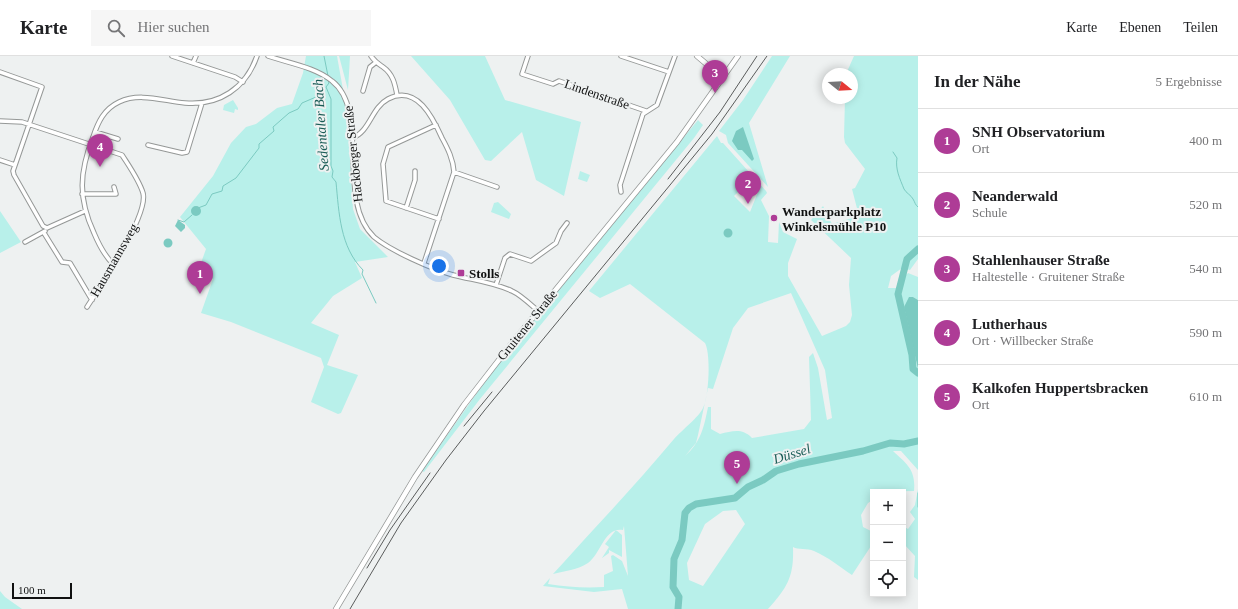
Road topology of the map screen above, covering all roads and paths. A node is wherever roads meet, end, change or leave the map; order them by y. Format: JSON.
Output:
{"nodes":[{"id":1,"x":172,"y":56,"type":"edge"},
{"id":2,"x":196,"y":56,"type":"edge"},
{"id":3,"x":257,"y":56,"type":"edge"},
{"id":4,"x":268,"y":56,"type":"edge"},
{"id":5,"x":371,"y":56,"type":"edge"},
{"id":6,"x":528,"y":56,"type":"edge"},
{"id":7,"x":621,"y":56,"type":"edge"},
{"id":8,"x":674,"y":56,"type":"edge"},
{"id":9,"x":697,"y":56,"type":"edge"},
{"id":10,"x":738,"y":56,"type":"edge"},
{"id":11,"x":193,"y":63,"type":"junction"},
{"id":12,"x":375,"y":63,"type":"junction"},
{"id":13,"x":0,"y":72,"type":"edge"},
{"id":14,"x":669,"y":72,"type":"junction"},
{"id":15,"x":723,"y":78,"type":"junction"},
{"id":16,"x":243,"y":82,"type":"junction"},
{"id":17,"x":363,"y":91,"type":"dead end"},
{"id":18,"x":397,"y":96,"type":"junction"},
{"id":19,"x":202,"y":103,"type":"junction"},
{"id":20,"x":646,"y":111,"type":"junction"},
{"id":21,"x":0,"y":121,"type":"edge"},
{"id":22,"x":30,"y":124,"type":"junction"},
{"id":23,"x":436,"y":125,"type":"junction"},
{"id":24,"x":95,"y":132,"type":"junction"},
{"id":25,"x":352,"y":138,"type":"junction"},
{"id":26,"x":118,"y":140,"type":"dead end"},
{"id":27,"x":90,"y":144,"type":"junction"},
{"id":28,"x":148,"y":146,"type":"dead end"},
{"id":29,"x":0,"y":160,"type":"edge"},
{"id":30,"x":15,"y":165,"type":"junction"},
{"id":31,"x":415,"y":171,"type":"dead end"},
{"id":32,"x":454,"y":172,"type":"junction"},
{"id":33,"x":114,"y":187,"type":"dead end"},
{"id":34,"x":497,"y":187,"type":"dead end"},
{"id":35,"x":621,"y":192,"type":"dead end"},
{"id":36,"x":82,"y":194,"type":"junction"},
{"id":37,"x":406,"y":208,"type":"junction"},
{"id":38,"x":85,"y":211,"type":"junction"},
{"id":39,"x":439,"y":219,"type":"junction"},
{"id":40,"x":567,"y":223,"type":"dead end"},
{"id":41,"x":47,"y":228,"type":"junction"},
{"id":42,"x":44,"y":233,"type":"junction"},
{"id":43,"x":25,"y":242,"type":"dead end"},
{"id":44,"x":424,"y":263,"type":"junction"},
{"id":45,"x":113,"y":264,"type":"junction"},
{"id":46,"x":496,"y":285,"type":"junction"},
{"id":47,"x":92,"y":300,"type":"junction"},
{"id":48,"x":87,"y":307,"type":"dead end"},
{"id":49,"x":538,"y":311,"type":"junction"},
{"id":50,"x":336,"y":609,"type":"edge"}],
"edges":[{"from":1,"to":11,"type":"street"},
{"from":2,"to":11,"type":"street"},
{"from":3,"to":16,"type":"street"},
{"from":4,"to":25,"type":"street","name":"Hackberger Straße"},
{"from":5,"to":12,"type":"street"},
{"from":6,"to":20,"type":"street","name":"Lindenstraße"},
{"from":7,"to":14,"type":"street"},
{"from":8,"to":14,"type":"street"},
{"from":9,"to":15,"type":"main road"},
{"from":10,"to":15,"type":"main road","name":"Gruitener Straße"},
{"from":11,"to":16,"type":"street"},
{"from":12,"to":17,"type":"street"},
{"from":12,"to":18,"type":"street"},
{"from":13,"to":22,"type":"street"},
{"from":14,"to":20,"type":"street"},
{"from":15,"to":49,"type":"main road","name":"Gruitener Straße"},
{"from":16,"to":19,"type":"street"},
{"from":18,"to":23,"type":"street"},
{"from":18,"to":25,"type":"street"},
{"from":19,"to":24,"type":"street"},
{"from":19,"to":28,"type":"street"},
{"from":20,"to":35,"type":"street"},
{"from":21,"to":22,"type":"street","name":"Hausmannsweg"},
{"from":22,"to":27,"type":"street","name":"Hausmannsweg"},
{"from":22,"to":30,"type":"street"},
{"from":23,"to":32,"type":"street"},
{"from":23,"to":37,"type":"street"},
{"from":24,"to":26,"type":"street"},
{"from":24,"to":27,"type":"street"},
{"from":25,"to":44,"type":"street","name":"Hackberger Straße"},
{"from":27,"to":36,"type":"street"},
{"from":27,"to":45,"type":"street","name":"Hausmannsweg"},
{"from":29,"to":30,"type":"street"},
{"from":30,"to":41,"type":"street"},
{"from":31,"to":37,"type":"street"},
{"from":32,"to":34,"type":"street"},
{"from":32,"to":39,"type":"street"},
{"from":33,"to":36,"type":"street"},
{"from":36,"to":38,"type":"street"},
{"from":37,"to":39,"type":"street"},
{"from":38,"to":41,"type":"street"},
{"from":38,"to":45,"type":"street"},
{"from":39,"to":44,"type":"street"},
{"from":40,"to":46,"type":"street"},
{"from":41,"to":42,"type":"street"},
{"from":42,"to":43,"type":"street"},
{"from":42,"to":47,"type":"street"},
{"from":44,"to":46,"type":"street","name":"Hackberger Straße"},
{"from":45,"to":47,"type":"street","name":"Hausmannsweg"},
{"from":46,"to":49,"type":"street","name":"Hackberger Straße"},
{"from":47,"to":48,"type":"street","name":"Hausmannsweg"},
{"from":49,"to":50,"type":"main road","name":"Gruitener Straße"}]}
